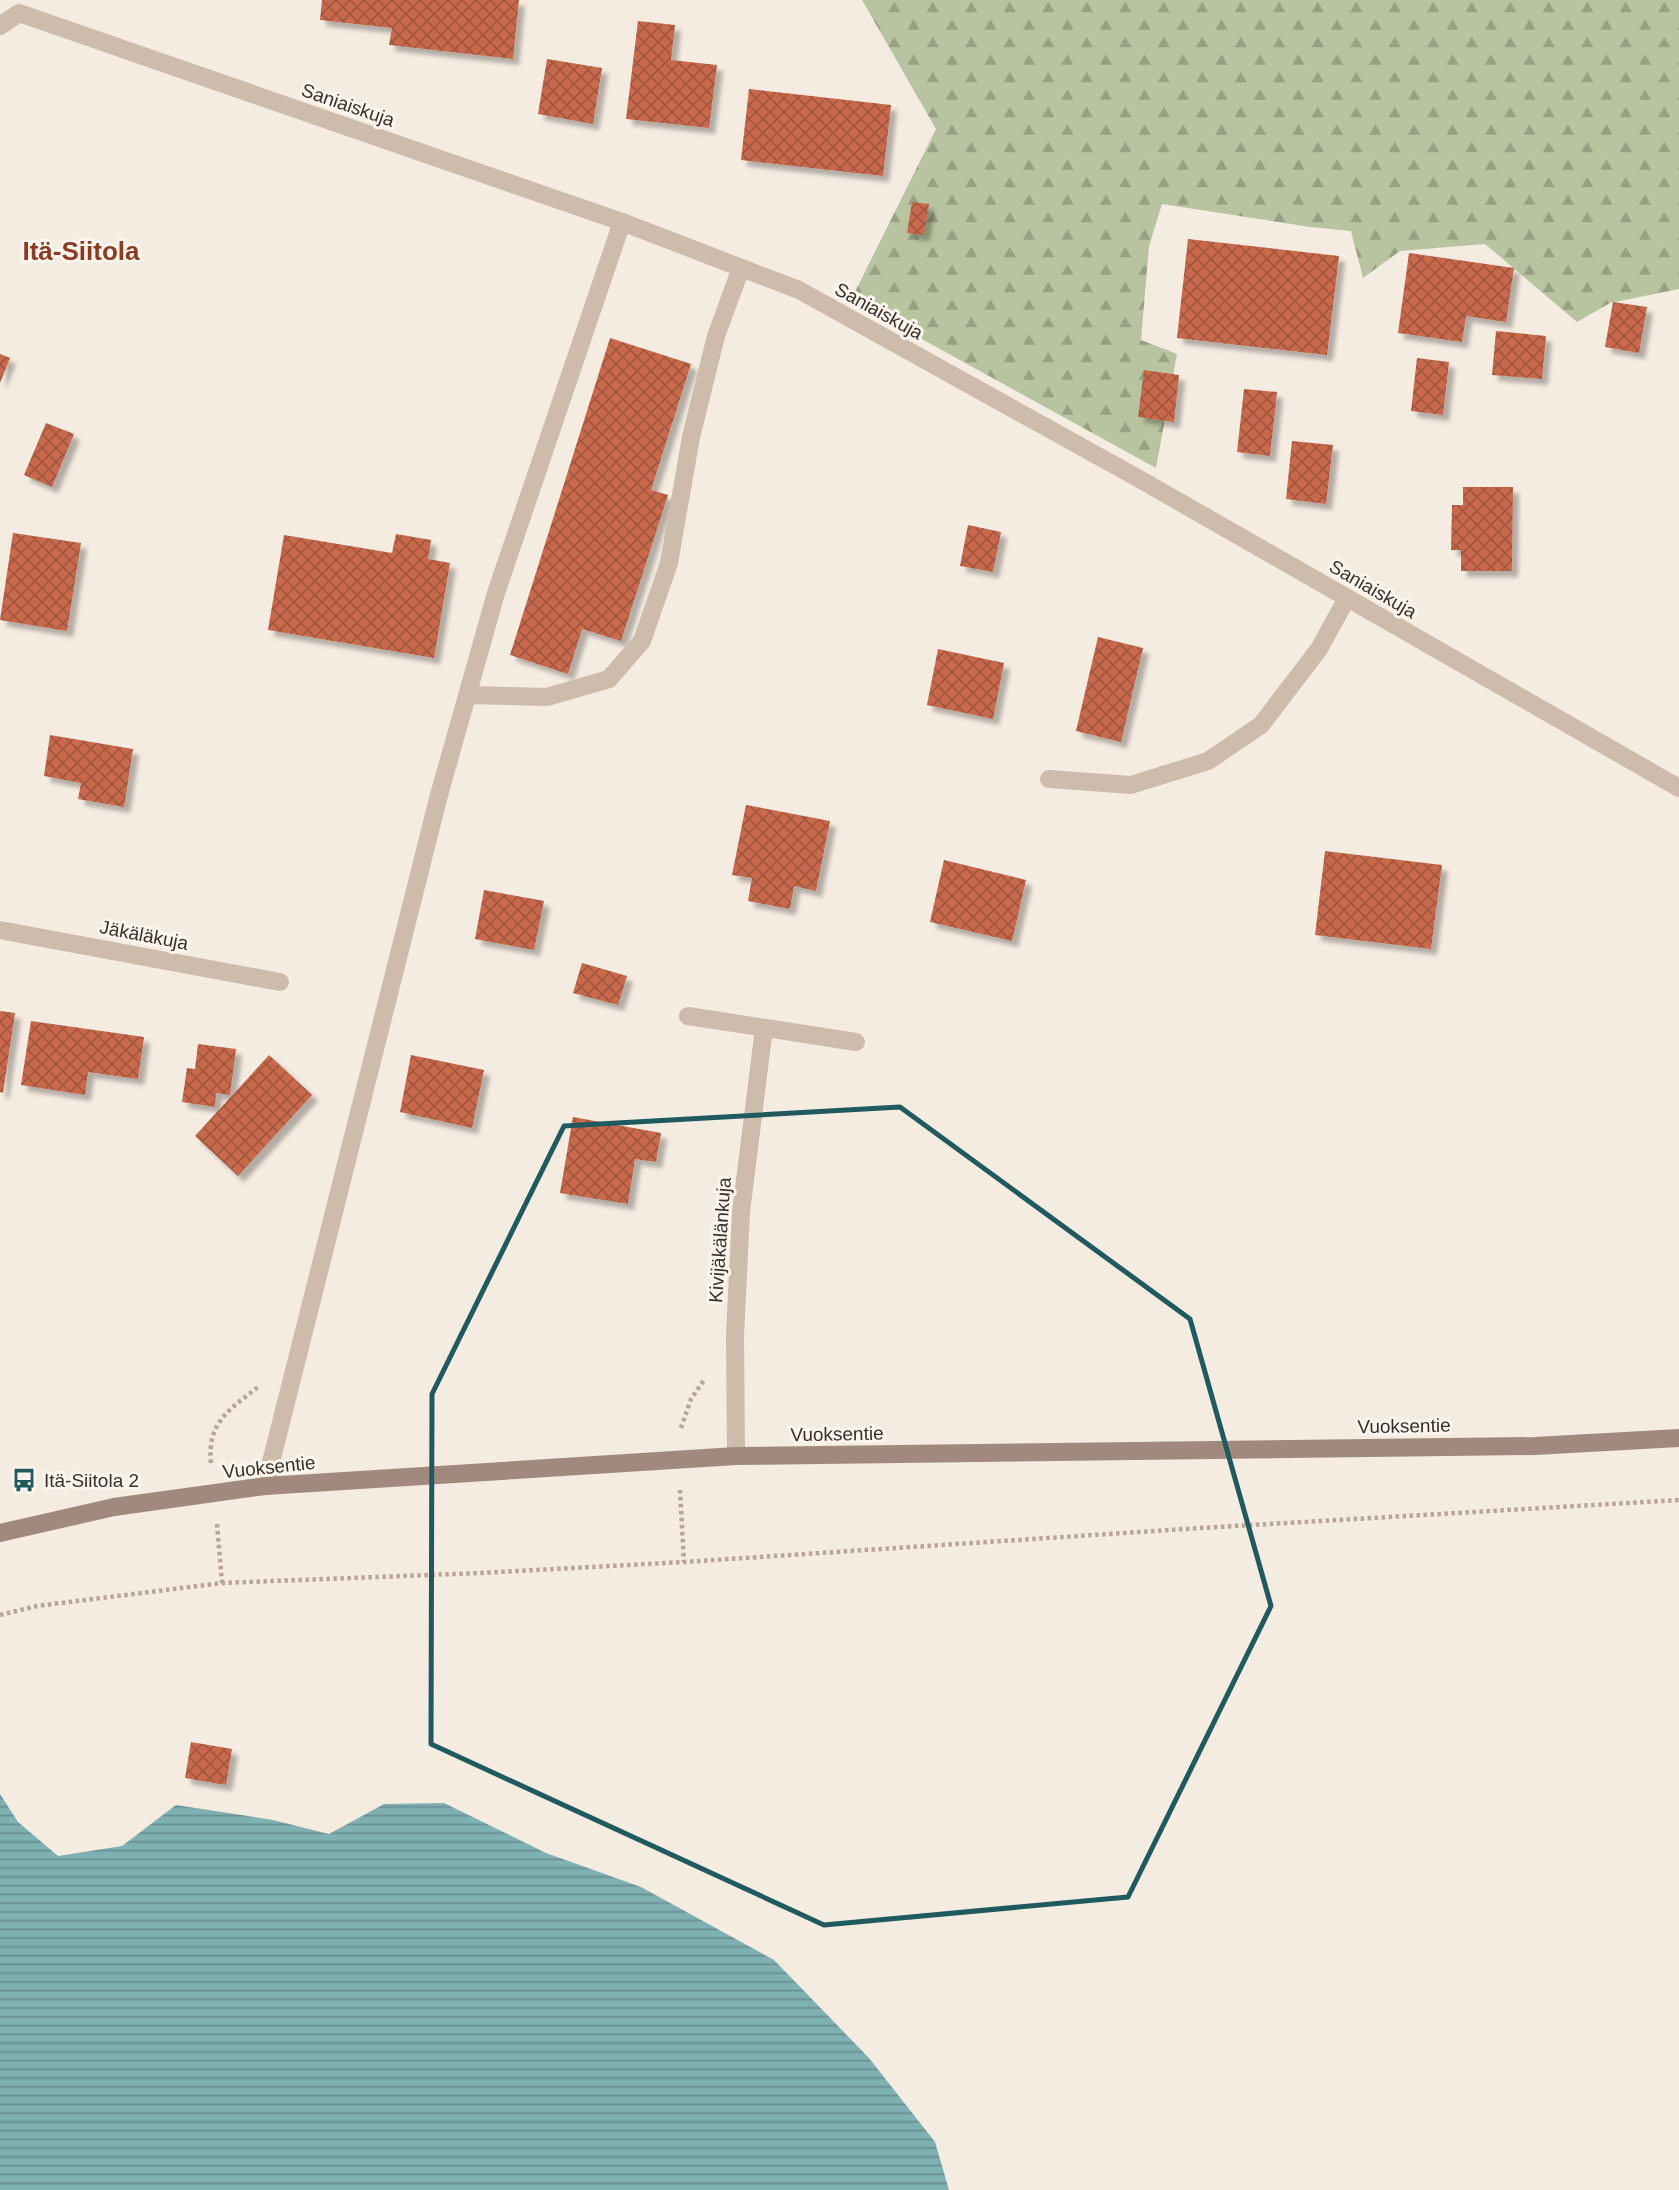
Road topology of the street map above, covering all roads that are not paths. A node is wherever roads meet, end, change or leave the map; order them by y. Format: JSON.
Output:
{"nodes":[{"id":1,"x":0,"y":26,"type":"edge"},
{"id":2,"x":622,"y":222,"type":"junction"},
{"id":3,"x":741,"y":268,"type":"junction"},
{"id":4,"x":1347,"y":598,"type":"junction"},
{"id":5,"x":467,"y":695,"type":"junction"},
{"id":6,"x":1049,"y":779,"type":"dead end"},
{"id":7,"x":1679,"y":788,"type":"edge"},
{"id":8,"x":0,"y":930,"type":"edge"},
{"id":9,"x":280,"y":982,"type":"dead end"},
{"id":10,"x":688,"y":1016,"type":"dead end"},
{"id":11,"x":764,"y":1028,"type":"junction"},
{"id":12,"x":856,"y":1042,"type":"dead end"},
{"id":13,"x":1679,"y":1438,"type":"edge"},
{"id":14,"x":736,"y":1456,"type":"junction"},
{"id":15,"x":265,"y":1486,"type":"junction"},
{"id":16,"x":0,"y":1533,"type":"edge"}],
"edges":[{"from":1,"to":2,"type":"street","name":"Saniaiskuja"},
{"from":2,"to":3,"type":"street","name":"Saniaiskuja"},
{"from":2,"to":5,"type":"street"},
{"from":3,"to":4,"type":"street","name":"Saniaiskuja"},
{"from":3,"to":5,"type":"street"},
{"from":4,"to":6,"type":"street"},
{"from":4,"to":7,"type":"street","name":"Saniaiskuja"},
{"from":5,"to":15,"type":"street"},
{"from":8,"to":9,"type":"street","name":"Jäkäläkuja"},
{"from":10,"to":11,"type":"street"},
{"from":11,"to":12,"type":"street"},
{"from":11,"to":14,"type":"street","name":"Kivijäkälänkuja"},
{"from":13,"to":14,"type":"street","name":"Vuoksentie"},
{"from":14,"to":15,"type":"street","name":"Vuoksentie"},
{"from":15,"to":16,"type":"street","name":"Vuoksentie"}]}
